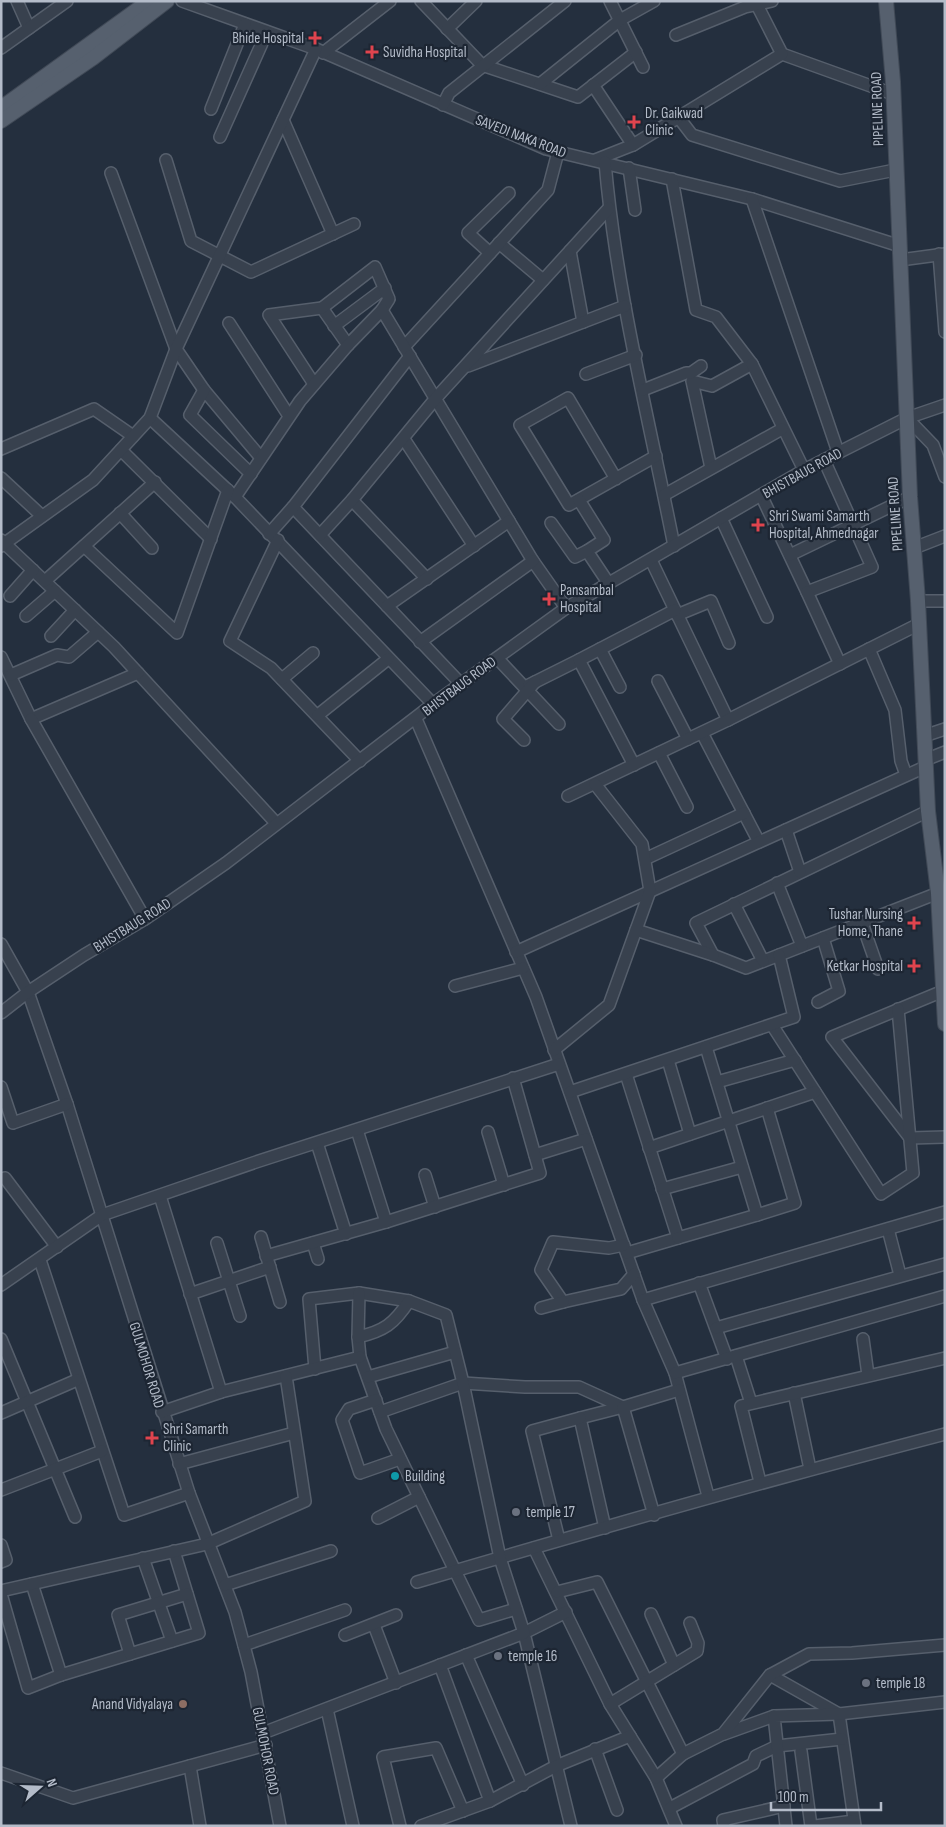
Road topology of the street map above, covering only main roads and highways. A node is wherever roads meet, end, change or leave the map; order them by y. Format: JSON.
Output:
{"nodes":[{"id":1,"x":150,"y":1,"type":"edge"},
{"id":2,"x":167,"y":1,"type":"edge"},
{"id":3,"x":886,"y":1,"type":"edge"},
{"id":4,"x":1,"y":108,"type":"edge"},
{"id":5,"x":1,"y":121,"type":"edge"},
{"id":6,"x":942,"y":919,"type":"edge"},
{"id":7,"x":945,"y":1024,"type":"edge"}],
"edges":[{"from":1,"to":4,"type":"main road"},
{"from":2,"to":5,"type":"main road"},
{"from":3,"to":6,"type":"main road","name":"PIPELINE ROAD"},
{"from":6,"to":7,"type":"main road","name":"PIPELINE ROAD"}]}
